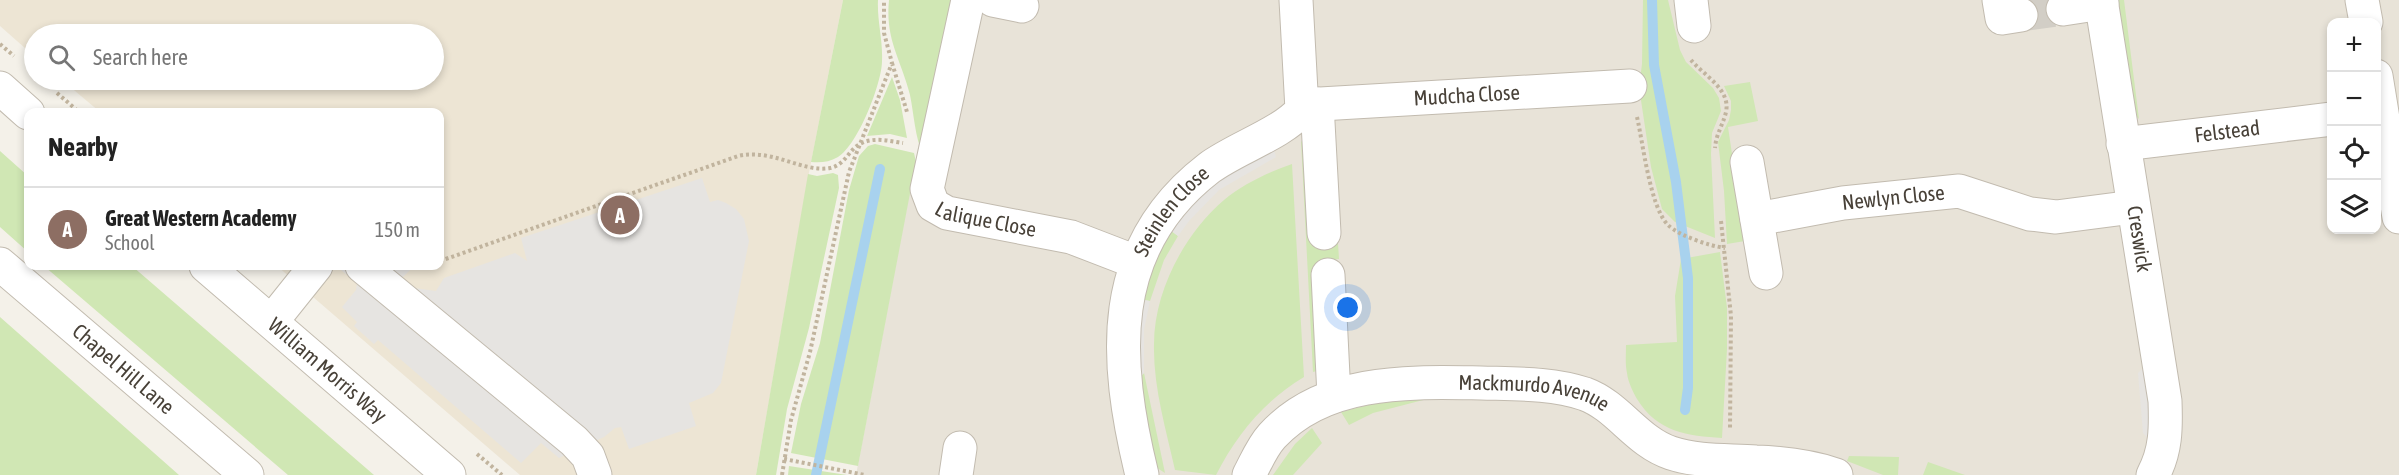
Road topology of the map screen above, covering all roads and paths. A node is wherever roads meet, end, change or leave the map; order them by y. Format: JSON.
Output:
{"nodes":[{"id":1,"x":884,"y":0,"type":"edge"},
{"id":2,"x":968,"y":0,"type":"edge"},
{"id":3,"x":1296,"y":0,"type":"edge"},
{"id":4,"x":2362,"y":0,"type":"edge"},
{"id":5,"x":2101,"y":1,"type":"edge"},
{"id":6,"x":2063,"y":9,"type":"tunnel mouth"},
{"id":7,"x":2365,"y":18,"type":"edge"},
{"id":8,"x":1692,"y":28,"type":"edge"},
{"id":9,"x":892,"y":63,"type":"junction"},
{"id":10,"x":1630,"y":86,"type":"joint"},
{"id":11,"x":0,"y":88,"type":"edge"},
{"id":12,"x":54,"y":90,"type":"edge"},
{"id":13,"x":1310,"y":105,"type":"junction"},
{"id":14,"x":74,"y":108,"type":"edge"},
{"id":15,"x":24,"y":109,"type":"edge"},
{"id":16,"x":2381,"y":118,"type":"edge"},
{"id":17,"x":2327,"y":120,"type":"edge"},
{"id":18,"x":910,"y":123,"type":"dead end"},
{"id":19,"x":860,"y":143,"type":"junction"},
{"id":20,"x":2123,"y":144,"type":"junction"},
{"id":21,"x":1731,"y":159,"type":"joint"},
{"id":22,"x":2133,"y":207,"type":"junction"},
{"id":23,"x":1720,"y":214,"type":"dead end"},
{"id":24,"x":2399,"y":217,"type":"edge"},
{"id":25,"x":1757,"y":219,"type":"junction"},
{"id":26,"x":1324,"y":233,"type":"dead end"},
{"id":27,"x":1723,"y":249,"type":"junction"},
{"id":28,"x":444,"y":260,"type":"edge"},
{"id":29,"x":1136,"y":262,"type":"junction"},
{"id":30,"x":0,"y":264,"type":"edge"},
{"id":31,"x":211,"y":270,"type":"edge"},
{"id":32,"x":313,"y":270,"type":"edge"},
{"id":33,"x":367,"y":270,"type":"edge"},
{"id":34,"x":1766,"y":273,"type":"dead end"},
{"id":35,"x":1328,"y":275,"type":"dead end"},
{"id":36,"x":272,"y":321,"type":"junction"},
{"id":37,"x":1334,"y":396,"type":"junction"},
{"id":38,"x":784,"y":459,"type":"junction"},
{"id":39,"x":1729,"y":461,"type":"junction"},
{"id":40,"x":247,"y":475,"type":"edge"},
{"id":41,"x":450,"y":475,"type":"edge"},
{"id":42,"x":595,"y":475,"type":"edge"},
{"id":43,"x":782,"y":475,"type":"edge"},
{"id":44,"x":866,"y":475,"type":"edge"},
{"id":45,"x":1142,"y":475,"type":"edge"},
{"id":46,"x":1249,"y":475,"type":"edge"},
{"id":47,"x":1836,"y":475,"type":"edge"},
{"id":48,"x":2153,"y":475,"type":"edge"}],
"edges":[{"from":1,"to":9,"type":"path"},
{"from":2,"to":29,"type":"street","name":"Lalique Close"},
{"from":3,"to":13,"type":"street"},
{"from":4,"to":7,"type":"street"},
{"from":5,"to":6,"type":"street"},
{"from":5,"to":20,"type":"street","name":"Creswick"},
{"from":8,"to":21,"type":"path"},
{"from":9,"to":18,"type":"path"},
{"from":9,"to":19,"type":"path"},
{"from":10,"to":13,"type":"street","name":"Mudcha Close"},
{"from":10,"to":27,"type":"path"},
{"from":11,"to":15,"type":"street"},
{"from":12,"to":14,"type":"path"},
{"from":13,"to":26,"type":"street"},
{"from":13,"to":29,"type":"street","name":"Steinlen Close"},
{"from":16,"to":24,"type":"street"},
{"from":17,"to":20,"type":"street","name":"Felstead"},
{"from":19,"to":28,"type":"path"},
{"from":19,"to":38,"type":"path"},
{"from":20,"to":22,"type":"street","name":"Creswick"},
{"from":21,"to":25,"type":"street"},
{"from":22,"to":25,"type":"street","name":"Newlyn Close"},
{"from":22,"to":48,"type":"street","name":"Creswick"},
{"from":23,"to":27,"type":"path"},
{"from":25,"to":34,"type":"street"},
{"from":27,"to":39,"type":"path"},
{"from":29,"to":45,"type":"street","name":"Steinlen Close"},
{"from":30,"to":40,"type":"street","name":"Chapel Hill Lane"},
{"from":31,"to":36,"type":"street","name":"William Morris Way"},
{"from":32,"to":36,"type":"street"},
{"from":33,"to":42,"type":"street"},
{"from":35,"to":37,"type":"street"},
{"from":36,"to":41,"type":"street","name":"William Morris Way"},
{"from":37,"to":39,"type":"street","name":"Mackmurdo Avenue"},
{"from":37,"to":46,"type":"street","name":"Mackmurdo Avenue"},
{"from":38,"to":43,"type":"path"},
{"from":38,"to":44,"type":"path"},
{"from":39,"to":47,"type":"street","name":"Mackmurdo Avenue"}]}
